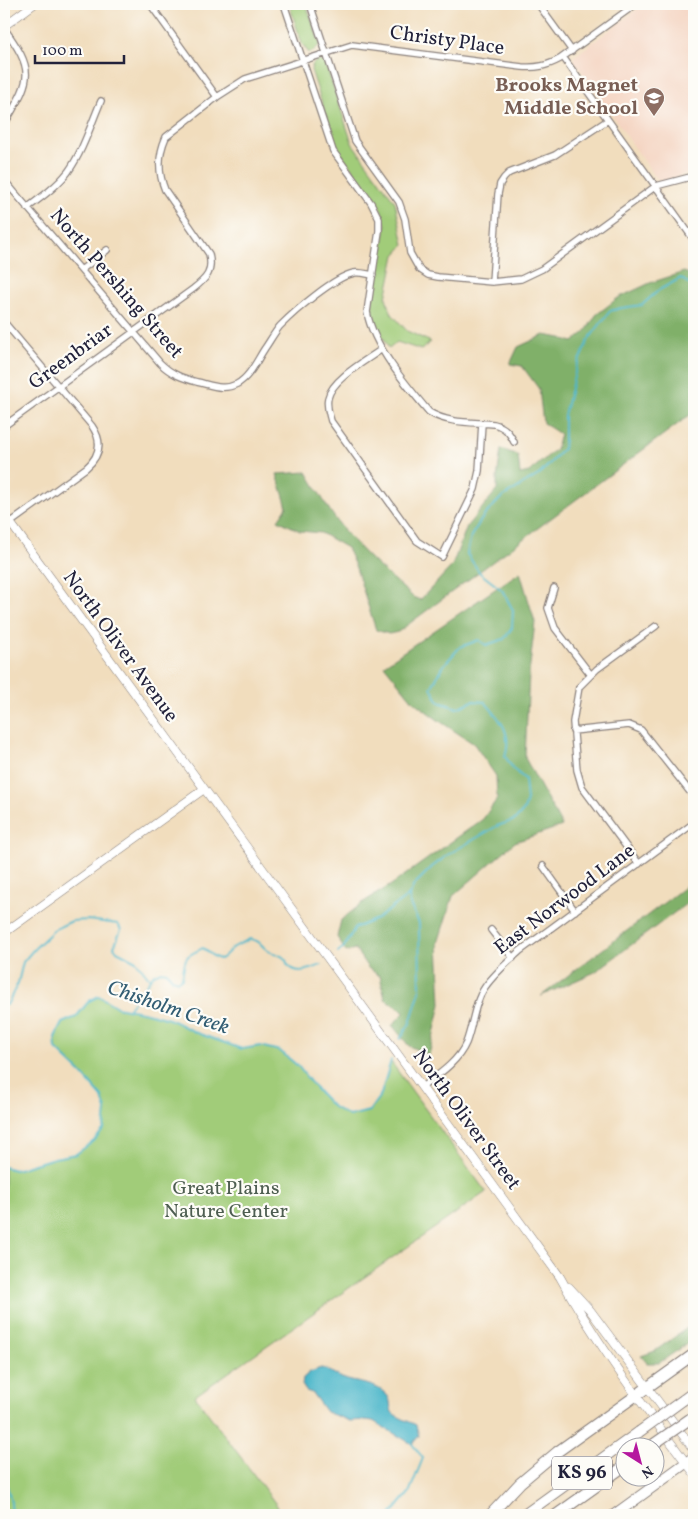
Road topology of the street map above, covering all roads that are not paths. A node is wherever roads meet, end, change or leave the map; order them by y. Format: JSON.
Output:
{"nodes":[{"id":1,"x":34,"y":4,"type":"edge"},
{"id":2,"x":150,"y":4,"type":"edge"},
{"id":3,"x":284,"y":4,"type":"edge"},
{"id":4,"x":310,"y":4,"type":"edge"},
{"id":5,"x":538,"y":4,"type":"edge"},
{"id":6,"x":636,"y":4,"type":"edge"},
{"id":7,"x":4,"y":27,"type":"edge"},
{"id":8,"x":572,"y":51,"type":"junction"},
{"id":9,"x":326,"y":53,"type":"junction"},
{"id":10,"x":563,"y":57,"type":"junction"},
{"id":11,"x":303,"y":60,"type":"junction"},
{"id":12,"x":217,"y":97,"type":"junction"},
{"id":13,"x":101,"y":101,"type":"dead end"},
{"id":14,"x":608,"y":120,"type":"junction"},
{"id":15,"x":4,"y":125,"type":"edge"},
{"id":16,"x":694,"y":176,"type":"edge"},
{"id":17,"x":4,"y":180,"type":"edge"},
{"id":18,"x":656,"y":186,"type":"junction"},
{"id":19,"x":28,"y":208,"type":"junction"},
{"id":20,"x":694,"y":240,"type":"edge"},
{"id":21,"x":107,"y":250,"type":"dead end"},
{"id":22,"x":80,"y":270,"type":"junction"},
{"id":23,"x":373,"y":275,"type":"junction"},
{"id":24,"x":207,"y":276,"type":"joint"},
{"id":25,"x":492,"y":282,"type":"junction"},
{"id":26,"x":4,"y":323,"type":"edge"},
{"id":27,"x":133,"y":332,"type":"junction"},
{"id":28,"x":382,"y":349,"type":"junction"},
{"id":29,"x":58,"y":386,"type":"junction"},
{"id":30,"x":482,"y":423,"type":"junction"},
{"id":31,"x":4,"y":426,"type":"edge"},
{"id":32,"x":514,"y":442,"type":"dead end"},
{"id":33,"x":4,"y":514,"type":"edge"},
{"id":34,"x":10,"y":523,"type":"junction"},
{"id":35,"x":554,"y":588,"type":"dead end"},
{"id":36,"x":656,"y":626,"type":"dead end"},
{"id":37,"x":590,"y":675,"type":"junction"},
{"id":38,"x":573,"y":731,"type":"junction"},
{"id":39,"x":204,"y":790,"type":"junction"},
{"id":40,"x":694,"y":796,"type":"edge"},
{"id":41,"x":694,"y":823,"type":"edge"},
{"id":42,"x":639,"y":864,"type":"junction"},
{"id":43,"x":543,"y":866,"type":"dead end"},
{"id":44,"x":575,"y":911,"type":"junction"},
{"id":45,"x":491,"y":930,"type":"dead end"},
{"id":46,"x":4,"y":933,"type":"edge"},
{"id":47,"x":513,"y":958,"type":"junction"},
{"id":48,"x":422,"y":1087,"type":"junction"},
{"id":49,"x":560,"y":1277,"type":"junction"},
{"id":50,"x":694,"y":1354,"type":"edge"},
{"id":51,"x":648,"y":1387,"type":"junction"},
{"id":52,"x":694,"y":1392,"type":"edge"},
{"id":53,"x":637,"y":1395,"type":"junction"},
{"id":54,"x":694,"y":1416,"type":"edge"},
{"id":55,"x":665,"y":1436,"type":"edge"},
{"id":56,"x":694,"y":1450,"type":"edge"},
{"id":57,"x":690,"y":1460,"type":"edge"},
{"id":58,"x":616,"y":1472,"type":"edge"},
{"id":59,"x":694,"y":1473,"type":"edge"},
{"id":60,"x":490,"y":1515,"type":"edge"},
{"id":61,"x":524,"y":1515,"type":"edge"},
{"id":62,"x":556,"y":1515,"type":"edge"},
{"id":63,"x":614,"y":1515,"type":"edge"}],
"edges":[{"from":1,"to":7,"type":"main road"},
{"from":2,"to":12,"type":"street"},
{"from":3,"to":11,"type":"street"},
{"from":4,"to":9,"type":"street"},
{"from":5,"to":8,"type":"street"},
{"from":6,"to":8,"type":"street","name":"Christy Place"},
{"from":7,"to":15,"type":"street"},
{"from":8,"to":10,"type":"street","name":"Christy Place"},
{"from":9,"to":10,"type":"street","name":"Christy Place"},
{"from":9,"to":11,"type":"street","name":"Christy Place"},
{"from":9,"to":25,"type":"street"},
{"from":10,"to":14,"type":"street"},
{"from":11,"to":12,"type":"street","name":"Christy Place"},
{"from":11,"to":23,"type":"street"},
{"from":12,"to":24,"type":"street","name":"Christy Place"},
{"from":13,"to":19,"type":"street"},
{"from":14,"to":18,"type":"street"},
{"from":14,"to":25,"type":"street"},
{"from":16,"to":18,"type":"street"},
{"from":17,"to":19,"type":"street","name":"North Pershing Street"},
{"from":18,"to":20,"type":"street"},
{"from":18,"to":25,"type":"street"},
{"from":19,"to":22,"type":"street","name":"North Pershing Street"},
{"from":21,"to":22,"type":"street"},
{"from":22,"to":27,"type":"street","name":"North Pershing Street"},
{"from":23,"to":27,"type":"street","name":"North Pershing Street"},
{"from":23,"to":28,"type":"street"},
{"from":24,"to":27,"type":"street","name":"Greenbriar"},
{"from":26,"to":29,"type":"street"},
{"from":27,"to":29,"type":"street","name":"Greenbriar"},
{"from":28,"to":30,"type":"street"},
{"from":28,"to":30,"type":"street"},
{"from":29,"to":31,"type":"street","name":"Greenbriar"},
{"from":29,"to":34,"type":"street"},
{"from":30,"to":32,"type":"street"},
{"from":33,"to":34,"type":"main road"},
{"from":34,"to":39,"type":"main road","name":"North Oliver Avenue"},
{"from":35,"to":37,"type":"street"},
{"from":36,"to":37,"type":"street"},
{"from":37,"to":38,"type":"street"},
{"from":38,"to":40,"type":"street"},
{"from":38,"to":42,"type":"street"},
{"from":39,"to":46,"type":"main road"},
{"from":39,"to":48,"type":"main road","name":"North Oliver Street"},
{"from":41,"to":42,"type":"street","name":"East Norwood Lane"},
{"from":42,"to":44,"type":"street","name":"East Norwood Lane"},
{"from":43,"to":44,"type":"street"},
{"from":44,"to":47,"type":"street","name":"East Norwood Lane"},
{"from":45,"to":47,"type":"street"},
{"from":47,"to":48,"type":"street","name":"East Norwood Lane"},
{"from":48,"to":49,"type":"main road","name":"North Oliver Street"},
{"from":49,"to":51,"type":"main road"},
{"from":49,"to":53,"type":"main road","name":"North Oliver Street"},
{"from":50,"to":51,"type":"highway"},
{"from":51,"to":53,"type":"highway"},
{"from":51,"to":56,"type":"main road"},
{"from":52,"to":61,"type":"highway","number":"KS 96","bridge":true},
{"from":53,"to":57,"type":"main road","name":"North Oliver Street"},
{"from":53,"to":60,"type":"highway"},
{"from":54,"to":55,"type":"highway","bridge":true},
{"from":57,"to":59,"type":"main road","name":"North Oliver Street"},
{"from":57,"to":63,"type":"highway"},
{"from":58,"to":62,"type":"highway","number":"KS 96"}]}
